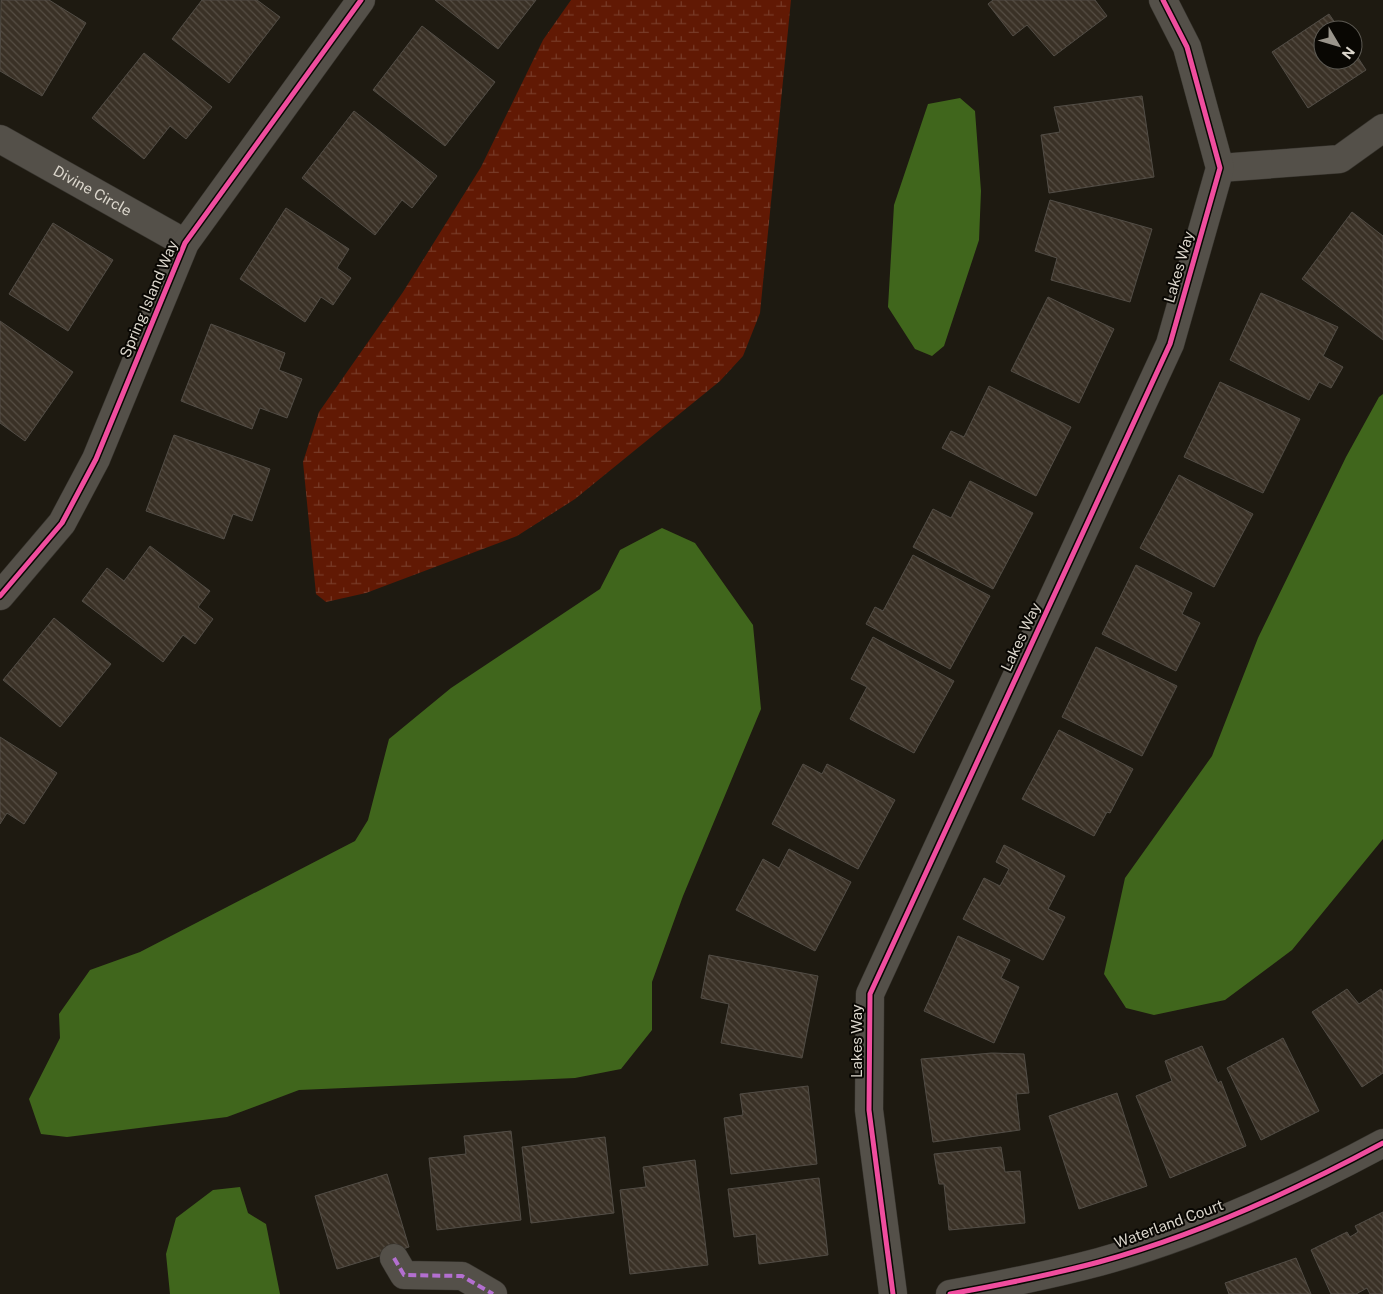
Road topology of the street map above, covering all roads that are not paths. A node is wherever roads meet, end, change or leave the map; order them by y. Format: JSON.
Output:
{"nodes":[{"id":1,"x":360,"y":0,"type":"edge"},
{"id":2,"x":1163,"y":0,"type":"edge"},
{"id":3,"x":1383,"y":128,"type":"edge"},
{"id":4,"x":0,"y":139,"type":"edge"},
{"id":5,"x":1220,"y":168,"type":"junction"},
{"id":6,"x":185,"y":243,"type":"junction"},
{"id":7,"x":0,"y":596,"type":"edge"},
{"id":8,"x":1383,"y":1142,"type":"edge"},
{"id":9,"x":394,"y":1258,"type":"dead end"},
{"id":10,"x":493,"y":1294,"type":"edge"},
{"id":11,"x":893,"y":1294,"type":"edge"},
{"id":12,"x":950,"y":1294,"type":"edge"}],
"edges":[{"from":1,"to":6,"type":"street","name":"Spring Island Way"},
{"from":2,"to":5,"type":"street"},
{"from":3,"to":5,"type":"street"},
{"from":4,"to":6,"type":"street","name":"Divine Circle"},
{"from":5,"to":11,"type":"street","name":"Lakes Way"},
{"from":6,"to":7,"type":"street","name":"Spring Island Way"},
{"from":8,"to":12,"type":"street","name":"Waterland Court"},
{"from":9,"to":10,"type":"street"}]}
